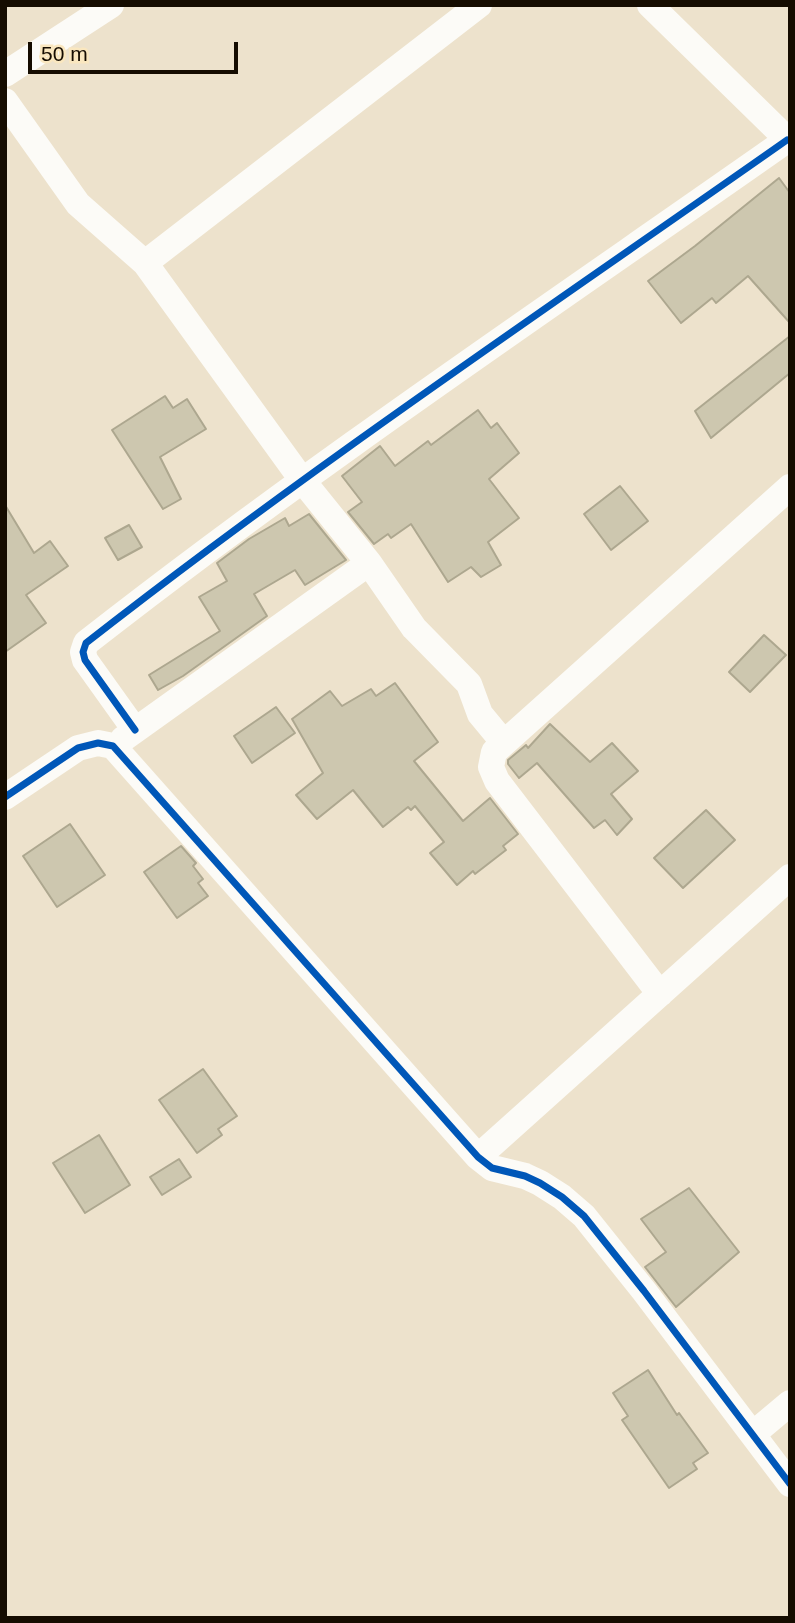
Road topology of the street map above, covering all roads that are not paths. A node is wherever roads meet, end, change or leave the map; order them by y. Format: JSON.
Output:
{"nodes":[{"id":1,"x":111,"y":5,"type":"edge"},
{"id":2,"x":479,"y":5,"type":"edge"},
{"id":3,"x":650,"y":5,"type":"edge"},
{"id":4,"x":5,"y":74,"type":"edge"},
{"id":5,"x":5,"y":101,"type":"edge"},
{"id":6,"x":788,"y":141,"type":"edge"},
{"id":7,"x":145,"y":263,"type":"junction"},
{"id":8,"x":302,"y":480,"type":"junction"},
{"id":9,"x":790,"y":487,"type":"edge"},
{"id":10,"x":369,"y":563,"type":"junction"},
{"id":11,"x":135,"y":730,"type":"junction"},
{"id":12,"x":504,"y":743,"type":"junction"},
{"id":13,"x":113,"y":747,"type":"junction"},
{"id":14,"x":5,"y":797,"type":"edge"},
{"id":15,"x":790,"y":877,"type":"edge"},
{"id":16,"x":660,"y":994,"type":"junction"},
{"id":17,"x":478,"y":1157,"type":"junction"},
{"id":18,"x":790,"y":1403,"type":"edge"},
{"id":19,"x":753,"y":1434,"type":"junction"},
{"id":20,"x":790,"y":1484,"type":"edge"}],
"edges":[{"from":1,"to":4,"type":"street"},
{"from":2,"to":7,"type":"street"},
{"from":3,"to":6,"type":"street"},
{"from":5,"to":7,"type":"street"},
{"from":6,"to":8,"type":"street"},
{"from":7,"to":8,"type":"street"},
{"from":8,"to":10,"type":"street"},
{"from":8,"to":11,"type":"street"},
{"from":9,"to":12,"type":"street"},
{"from":10,"to":11,"type":"street"},
{"from":10,"to":12,"type":"street"},
{"from":11,"to":13,"type":"street"},
{"from":12,"to":16,"type":"street"},
{"from":13,"to":14,"type":"street"},
{"from":13,"to":17,"type":"street"},
{"from":15,"to":16,"type":"street"},
{"from":16,"to":17,"type":"street"},
{"from":17,"to":19,"type":"street"},
{"from":18,"to":19,"type":"street"},
{"from":19,"to":20,"type":"street"}]}
